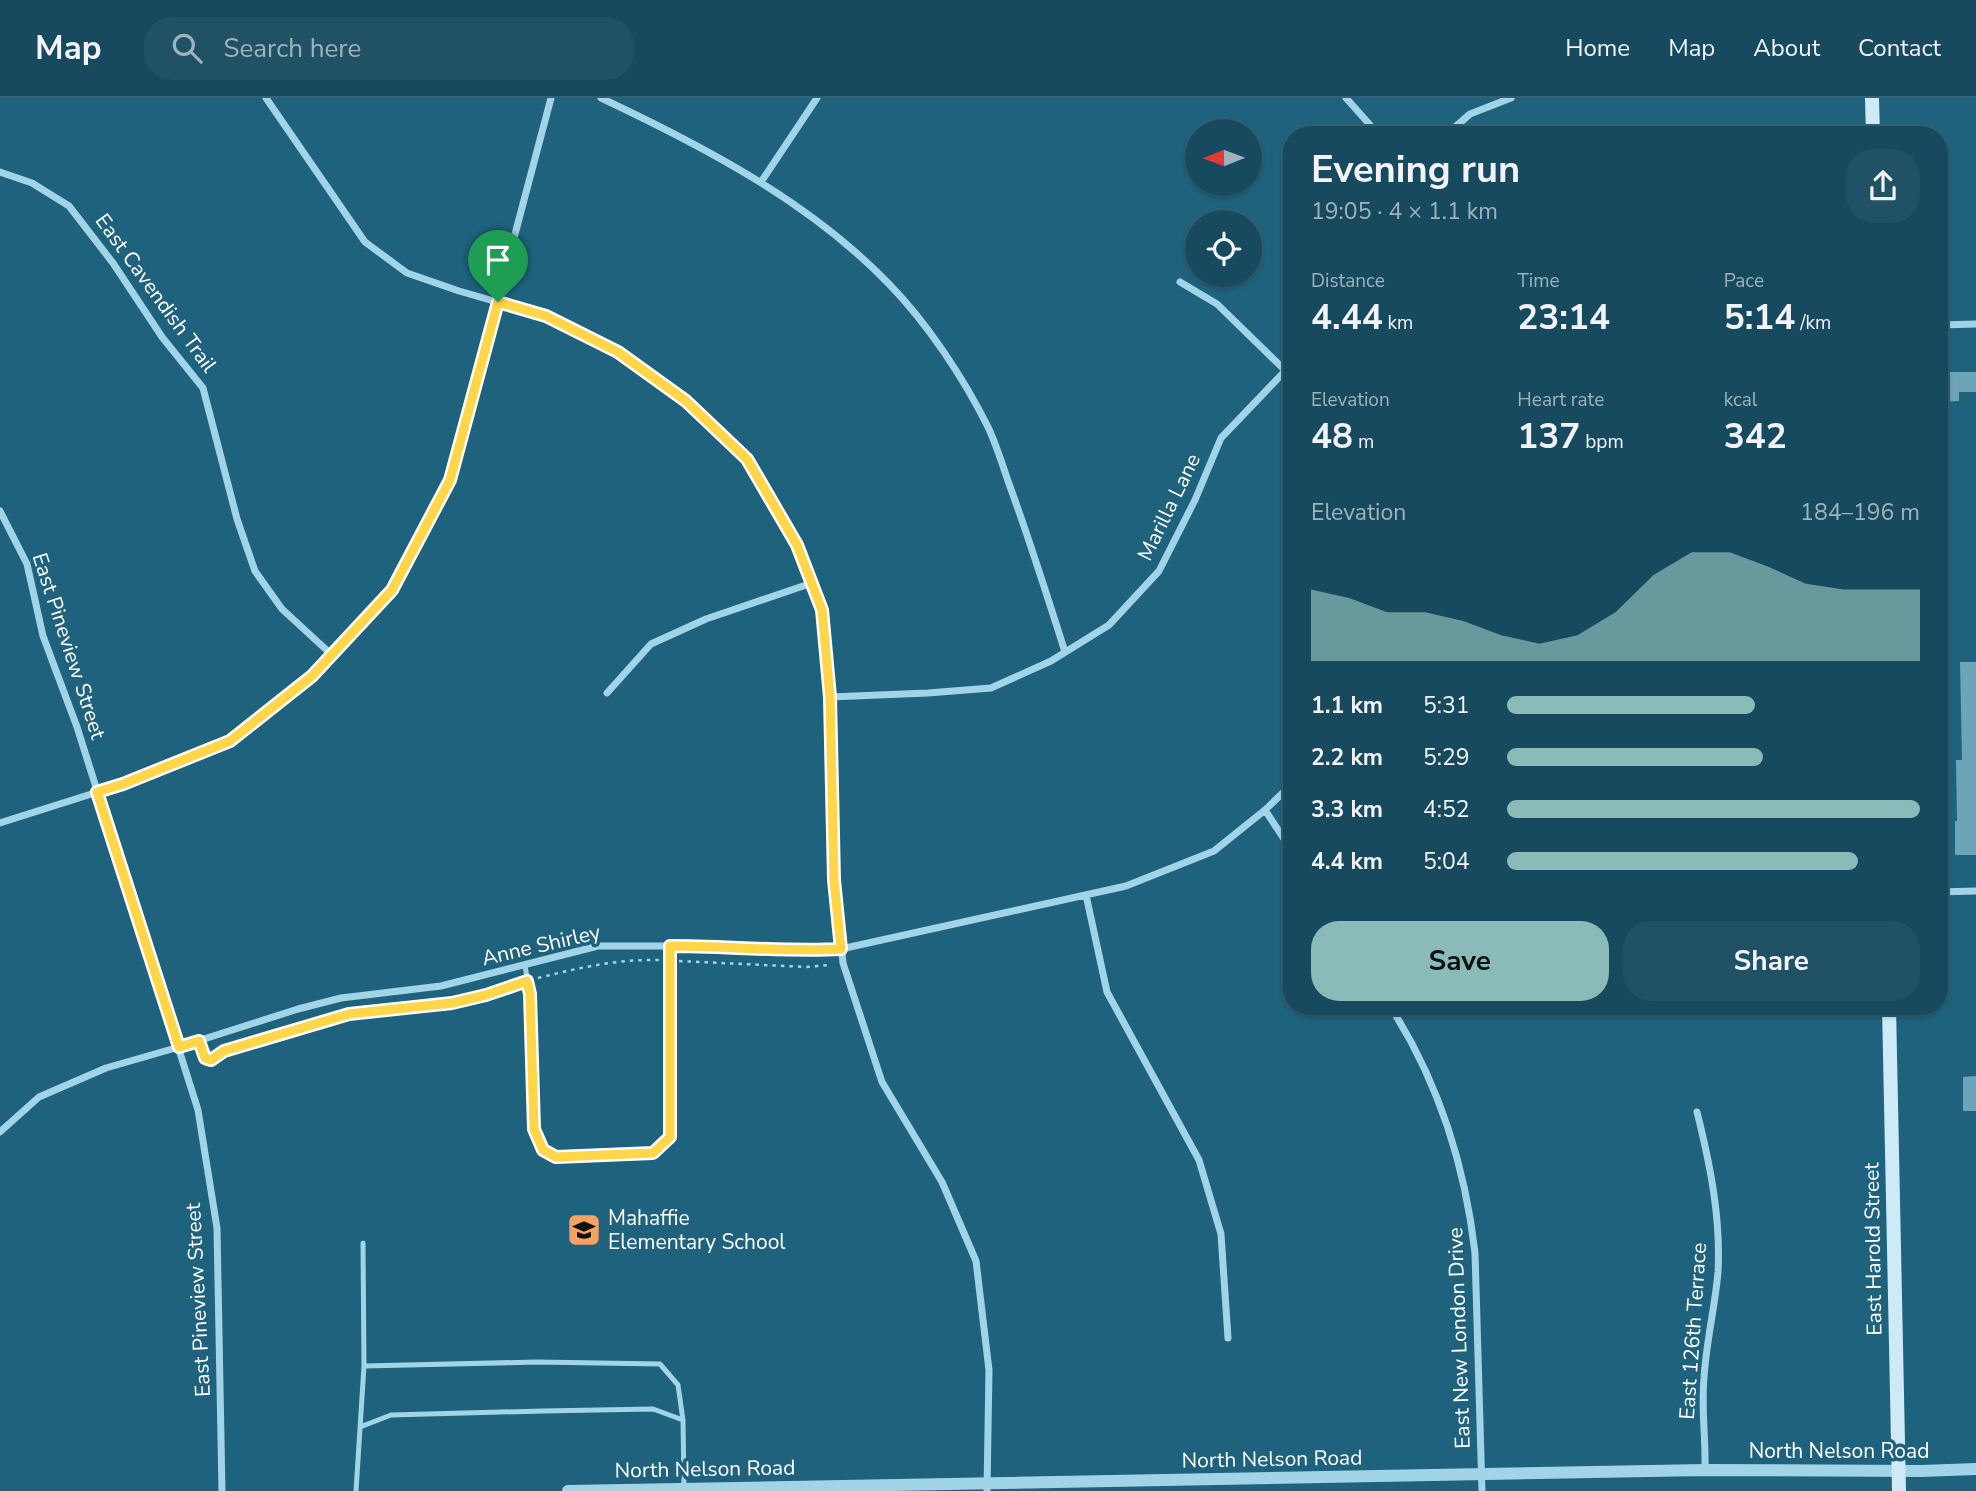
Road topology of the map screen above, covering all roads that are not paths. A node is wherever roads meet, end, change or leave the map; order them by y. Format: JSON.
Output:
{"nodes":[{"id":1,"x":266,"y":98,"type":"edge"},
{"id":2,"x":551,"y":98,"type":"edge"},
{"id":3,"x":601,"y":98,"type":"edge"},
{"id":4,"x":817,"y":98,"type":"edge"},
{"id":5,"x":1346,"y":98,"type":"edge"},
{"id":6,"x":1511,"y":98,"type":"edge"},
{"id":7,"x":1872,"y":98,"type":"edge"},
{"id":8,"x":1372,"y":126,"type":"edge"},
{"id":9,"x":1456,"y":126,"type":"edge"},
{"id":10,"x":1873,"y":126,"type":"edge"},
{"id":11,"x":0,"y":172,"type":"edge"},
{"id":12,"x":761,"y":182,"type":"junction"},
{"id":13,"x":1180,"y":282,"type":"dead end"},
{"id":14,"x":498,"y":302,"type":"junction"},
{"id":15,"x":1976,"y":324,"type":"edge"},
{"id":16,"x":1948,"y":325,"type":"edge"},
{"id":17,"x":1283,"y":369,"type":"edge"},
{"id":18,"x":1283,"y":379,"type":"edge"},
{"id":19,"x":0,"y":511,"type":"edge"},
{"id":20,"x":812,"y":583,"type":"junction"},
{"id":21,"x":1065,"y":652,"type":"junction"},
{"id":22,"x":332,"y":655,"type":"junction"},
{"id":23,"x":607,"y":693,"type":"dead end"},
{"id":24,"x":830,"y":697,"type":"junction"},
{"id":25,"x":97,"y":792,"type":"junction"},
{"id":26,"x":1283,"y":793,"type":"edge"},
{"id":27,"x":1265,"y":810,"type":"junction"},
{"id":28,"x":0,"y":823,"type":"edge"},
{"id":29,"x":1283,"y":837,"type":"edge"},
{"id":30,"x":1976,"y":891,"type":"edge"},
{"id":31,"x":1948,"y":892,"type":"edge"},
{"id":32,"x":1086,"y":895,"type":"junction"},
{"id":33,"x":670,"y":946,"type":"junction"},
{"id":34,"x":841,"y":949,"type":"junction"},
{"id":35,"x":524,"y":966,"type":"junction"},
{"id":36,"x":1395,"y":1015,"type":"edge"},
{"id":37,"x":1889,"y":1015,"type":"edge"},
{"id":38,"x":179,"y":1047,"type":"junction"},
{"id":39,"x":1697,"y":1112,"type":"dead end"},
{"id":40,"x":0,"y":1132,"type":"edge"},
{"id":41,"x":363,"y":1243,"type":"dead end"},
{"id":42,"x":1228,"y":1338,"type":"dead end"},
{"id":43,"x":364,"y":1366,"type":"junction"},
{"id":44,"x":683,"y":1420,"type":"junction"},
{"id":45,"x":360,"y":1427,"type":"junction"},
{"id":46,"x":1976,"y":1469,"type":"edge"},
{"id":47,"x":1705,"y":1470,"type":"junction"},
{"id":48,"x":1898,"y":1471,"type":"junction"},
{"id":49,"x":1482,"y":1474,"type":"junction"},
{"id":50,"x":987,"y":1488,"type":"edge"},
{"id":51,"x":684,"y":1489,"type":"junction"},
{"id":52,"x":222,"y":1491,"type":"edge"},
{"id":53,"x":356,"y":1491,"type":"edge"},
{"id":54,"x":568,"y":1491,"type":"edge"},
{"id":55,"x":1482,"y":1491,"type":"edge"},
{"id":56,"x":1899,"y":1491,"type":"edge"}],
"edges":[{"from":1,"to":14,"type":"street"},
{"from":2,"to":14,"type":"street"},
{"from":3,"to":12,"type":"street"},
{"from":4,"to":12,"type":"street"},
{"from":5,"to":8,"type":"street"},
{"from":6,"to":9,"type":"street"},
{"from":7,"to":10,"type":"main road"},
{"from":11,"to":22,"type":"street","name":"East Cavendish Trail"},
{"from":12,"to":21,"type":"street"},
{"from":13,"to":17,"type":"street"},
{"from":14,"to":20,"type":"street"},
{"from":14,"to":22,"type":"street"},
{"from":15,"to":16,"type":"street"},
{"from":18,"to":21,"type":"street","name":"Marilla Lane"},
{"from":19,"to":25,"type":"street","name":"East Pineview Street"},
{"from":20,"to":23,"type":"street"},
{"from":20,"to":24,"type":"street"},
{"from":21,"to":24,"type":"street","name":"Marilla Lane"},
{"from":22,"to":25,"type":"street"},
{"from":24,"to":34,"type":"street"},
{"from":25,"to":28,"type":"street"},
{"from":25,"to":38,"type":"street","name":"East Pineview Street"},
{"from":26,"to":27,"type":"street","name":"Anne Shirley"},
{"from":27,"to":29,"type":"street"},
{"from":27,"to":32,"type":"street","name":"Anne Shirley"},
{"from":30,"to":31,"type":"street"},
{"from":32,"to":34,"type":"street","name":"Anne Shirley"},
{"from":32,"to":42,"type":"street"},
{"from":33,"to":34,"type":"street","name":"Anne Shirley"},
{"from":33,"to":35,"type":"street","name":"Anne Shirley"},
{"from":33,"to":35,"type":"lane"},
{"from":34,"to":50,"type":"street"},
{"from":35,"to":38,"type":"street","name":"Anne Shirley"},
{"from":36,"to":49,"type":"street","name":"East New London Drive"},
{"from":37,"to":48,"type":"main road","name":"East Harold Street"},
{"from":38,"to":40,"type":"street","name":"Anne Shirley"},
{"from":38,"to":52,"type":"street","name":"East Pineview Street"},
{"from":39,"to":47,"type":"street","name":"East 126th Terrace"},
{"from":41,"to":43,"type":"lane"},
{"from":43,"to":44,"type":"lane"},
{"from":43,"to":45,"type":"lane"},
{"from":44,"to":45,"type":"lane"},
{"from":44,"to":51,"type":"lane"},
{"from":45,"to":53,"type":"lane"},
{"from":46,"to":48,"type":"street","name":"North Nelson Road"},
{"from":47,"to":48,"type":"street","name":"North Nelson Road"},
{"from":47,"to":49,"type":"street","name":"North Nelson Road"},
{"from":48,"to":56,"type":"main road","name":"East Harold Street"},
{"from":49,"to":50,"type":"street","name":"North Nelson Road"},
{"from":49,"to":55,"type":"street","name":"East New London Drive"},
{"from":50,"to":51,"type":"street","name":"North Nelson Road"},
{"from":51,"to":54,"type":"street","name":"North Nelson Road"}]}
